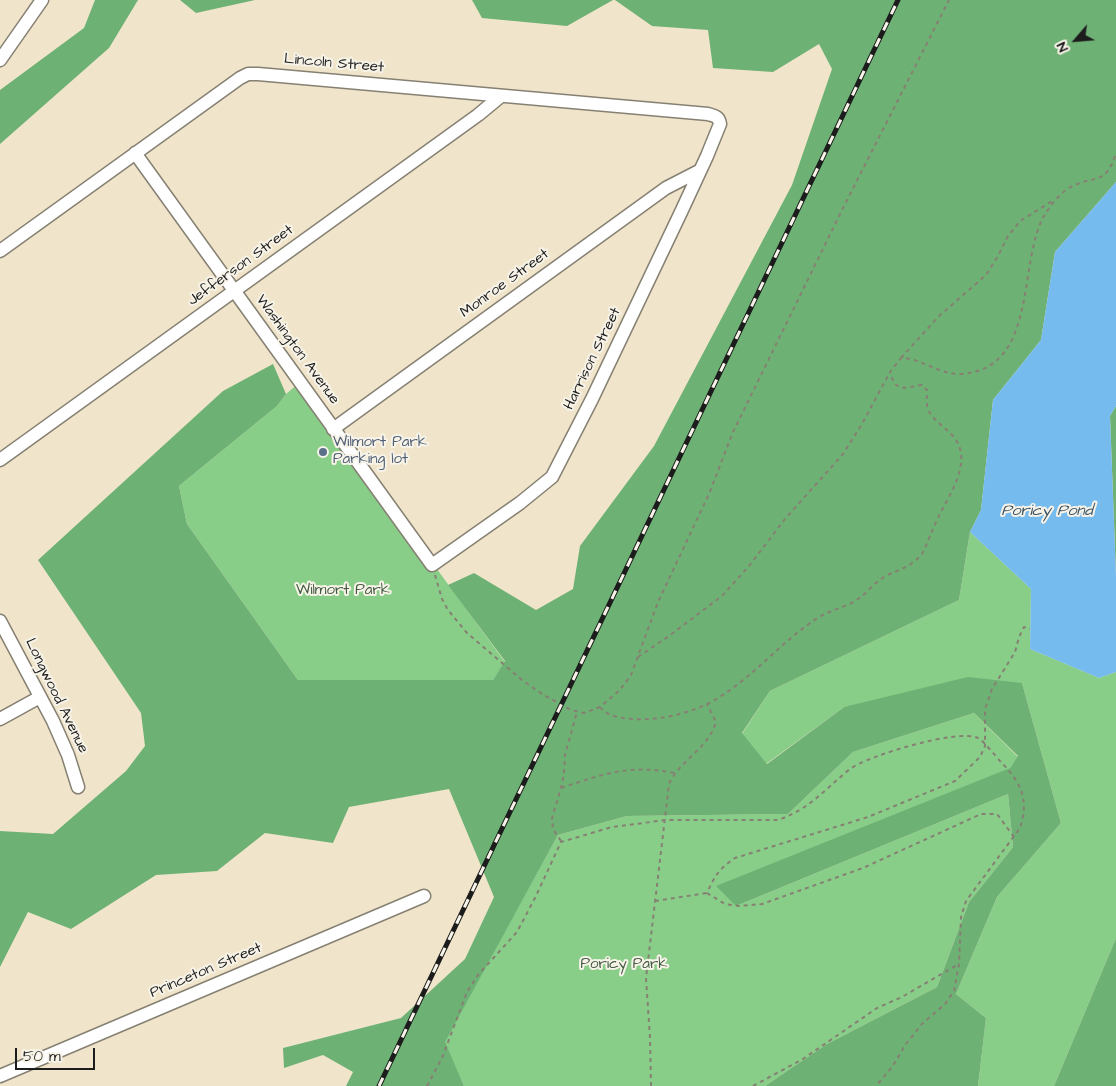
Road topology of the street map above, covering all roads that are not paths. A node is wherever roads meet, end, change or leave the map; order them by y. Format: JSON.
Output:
{"nodes":[{"id":1,"x":42,"y":0,"type":"edge"},
{"id":2,"x":0,"y":60,"type":"edge"},
{"id":3,"x":500,"y":96,"type":"junction"},
{"id":4,"x":719,"y":119,"type":"joint"},
{"id":5,"x":135,"y":153,"type":"junction"},
{"id":6,"x":699,"y":171,"type":"junction"},
{"id":7,"x":0,"y":251,"type":"edge"},
{"id":8,"x":234,"y":291,"type":"junction"},
{"id":9,"x":334,"y":428,"type":"junction"},
{"id":10,"x":0,"y":460,"type":"edge"},
{"id":11,"x":432,"y":565,"type":"joint"},
{"id":12,"x":0,"y":621,"type":"edge"},
{"id":13,"x":40,"y":697,"type":"junction"},
{"id":14,"x":0,"y":719,"type":"edge"},
{"id":15,"x":78,"y":787,"type":"dead end"},
{"id":16,"x":424,"y":896,"type":"dead end"},
{"id":17,"x":0,"y":1076,"type":"edge"}],
"edges":[{"from":1,"to":2,"type":"street"},
{"from":3,"to":4,"type":"street","name":"Lincoln Street"},
{"from":3,"to":5,"type":"street","name":"Lincoln Street"},
{"from":3,"to":8,"type":"street","name":"Jefferson Street"},
{"from":4,"to":6,"type":"street","name":"Harrison Street"},
{"from":5,"to":7,"type":"street","name":"Lincoln Street"},
{"from":5,"to":8,"type":"street","name":"Washington Avenue"},
{"from":6,"to":9,"type":"street","name":"Monroe Street"},
{"from":6,"to":11,"type":"street","name":"Harrison Street"},
{"from":8,"to":9,"type":"street","name":"Washington Avenue"},
{"from":8,"to":10,"type":"street","name":"Jefferson Street"},
{"from":9,"to":11,"type":"street","name":"Washington Avenue"},
{"from":12,"to":13,"type":"street","name":"Longwood Avenue"},
{"from":13,"to":14,"type":"street"},
{"from":13,"to":15,"type":"street","name":"Longwood Avenue"},
{"from":16,"to":17,"type":"street","name":"Princeton Street"}]}
